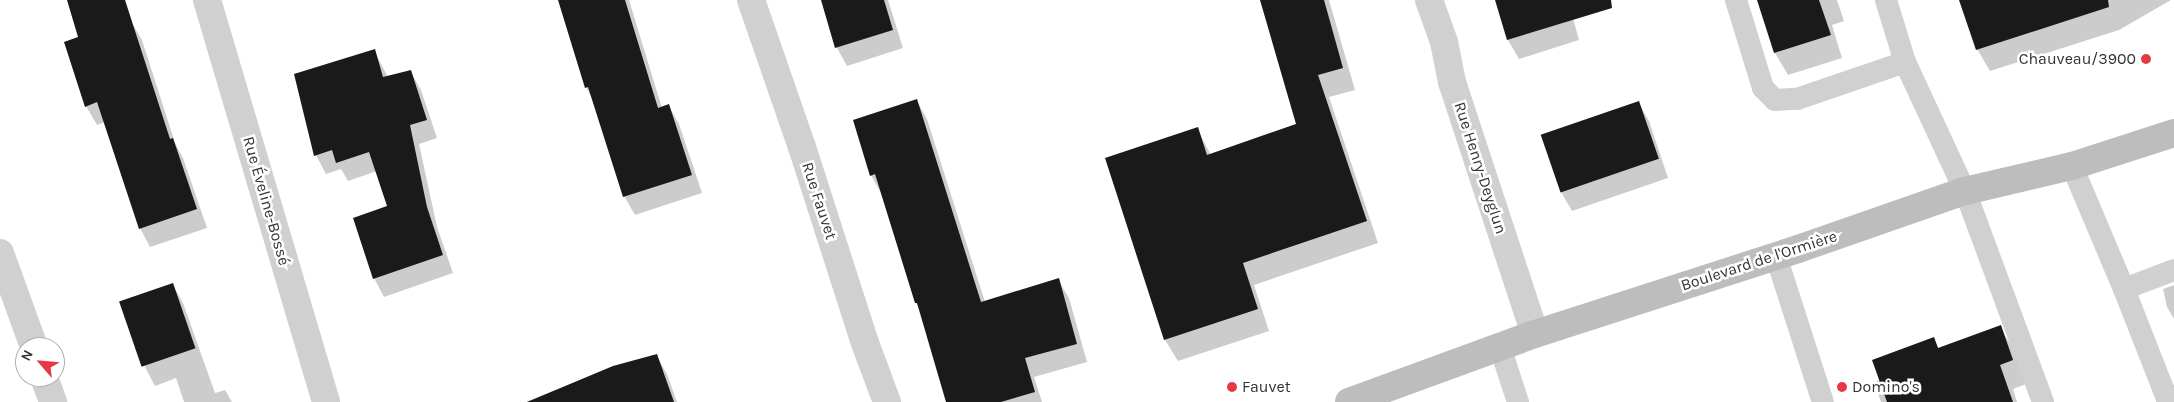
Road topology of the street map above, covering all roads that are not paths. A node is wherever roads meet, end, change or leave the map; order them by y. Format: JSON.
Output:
{"nodes":[{"id":1,"x":207,"y":0,"type":"edge"},
{"id":2,"x":751,"y":0,"type":"edge"},
{"id":3,"x":1429,"y":0,"type":"edge"},
{"id":4,"x":1736,"y":0,"type":"edge"},
{"id":5,"x":1886,"y":0,"type":"edge"},
{"id":6,"x":1905,"y":62,"type":"junction"},
{"id":7,"x":2174,"y":133,"type":"edge"},
{"id":8,"x":2072,"y":166,"type":"junction"},
{"id":9,"x":1965,"y":191,"type":"junction"},
{"id":10,"x":0,"y":253,"type":"edge"},
{"id":11,"x":1776,"y":256,"type":"junction"},
{"id":12,"x":2174,"y":271,"type":"edge"},
{"id":13,"x":2124,"y":289,"type":"junction"},
{"id":14,"x":1535,"y":334,"type":"junction"},
{"id":15,"x":30,"y":337,"type":"edge"},
{"id":16,"x":1500,"y":347,"type":"junction"},
{"id":17,"x":48,"y":387,"type":"edge"},
{"id":18,"x":2174,"y":396,"type":"edge"},
{"id":19,"x":53,"y":402,"type":"edge"},
{"id":20,"x":326,"y":402,"type":"edge"},
{"id":21,"x":887,"y":402,"type":"edge"},
{"id":22,"x":1349,"y":402,"type":"edge"},
{"id":23,"x":1518,"y":402,"type":"edge"},
{"id":24,"x":1823,"y":402,"type":"edge"},
{"id":25,"x":2043,"y":402,"type":"edge"}],
"edges":[{"from":1,"to":20,"type":"street","name":"Rue Éveline-Bossé"},
{"from":2,"to":21,"type":"street","name":"Rue Fauvet"},
{"from":3,"to":14,"type":"street","name":"Rue Henry-Deyglun"},
{"from":4,"to":6,"type":"lane"},
{"from":5,"to":6,"type":"lane"},
{"from":6,"to":9,"type":"lane"},
{"from":7,"to":8,"type":"main road","name":"Boulevard de l'Ormière"},
{"from":8,"to":9,"type":"main road","name":"Boulevard de l'Ormière"},
{"from":8,"to":13,"type":"lane"},
{"from":9,"to":11,"type":"main road","name":"Boulevard de l'Ormière"},
{"from":9,"to":25,"type":"lane"},
{"from":10,"to":15,"type":"street"},
{"from":11,"to":14,"type":"main road","name":"Boulevard de l'Ormière"},
{"from":11,"to":24,"type":"lane"},
{"from":12,"to":13,"type":"lane"},
{"from":13,"to":18,"type":"lane"},
{"from":14,"to":16,"type":"main road","name":"Boulevard de l'Ormière"},
{"from":16,"to":22,"type":"main road","name":"Boulevard de l'Ormière"},
{"from":16,"to":23,"type":"lane"},
{"from":17,"to":19,"type":"street"}]}
